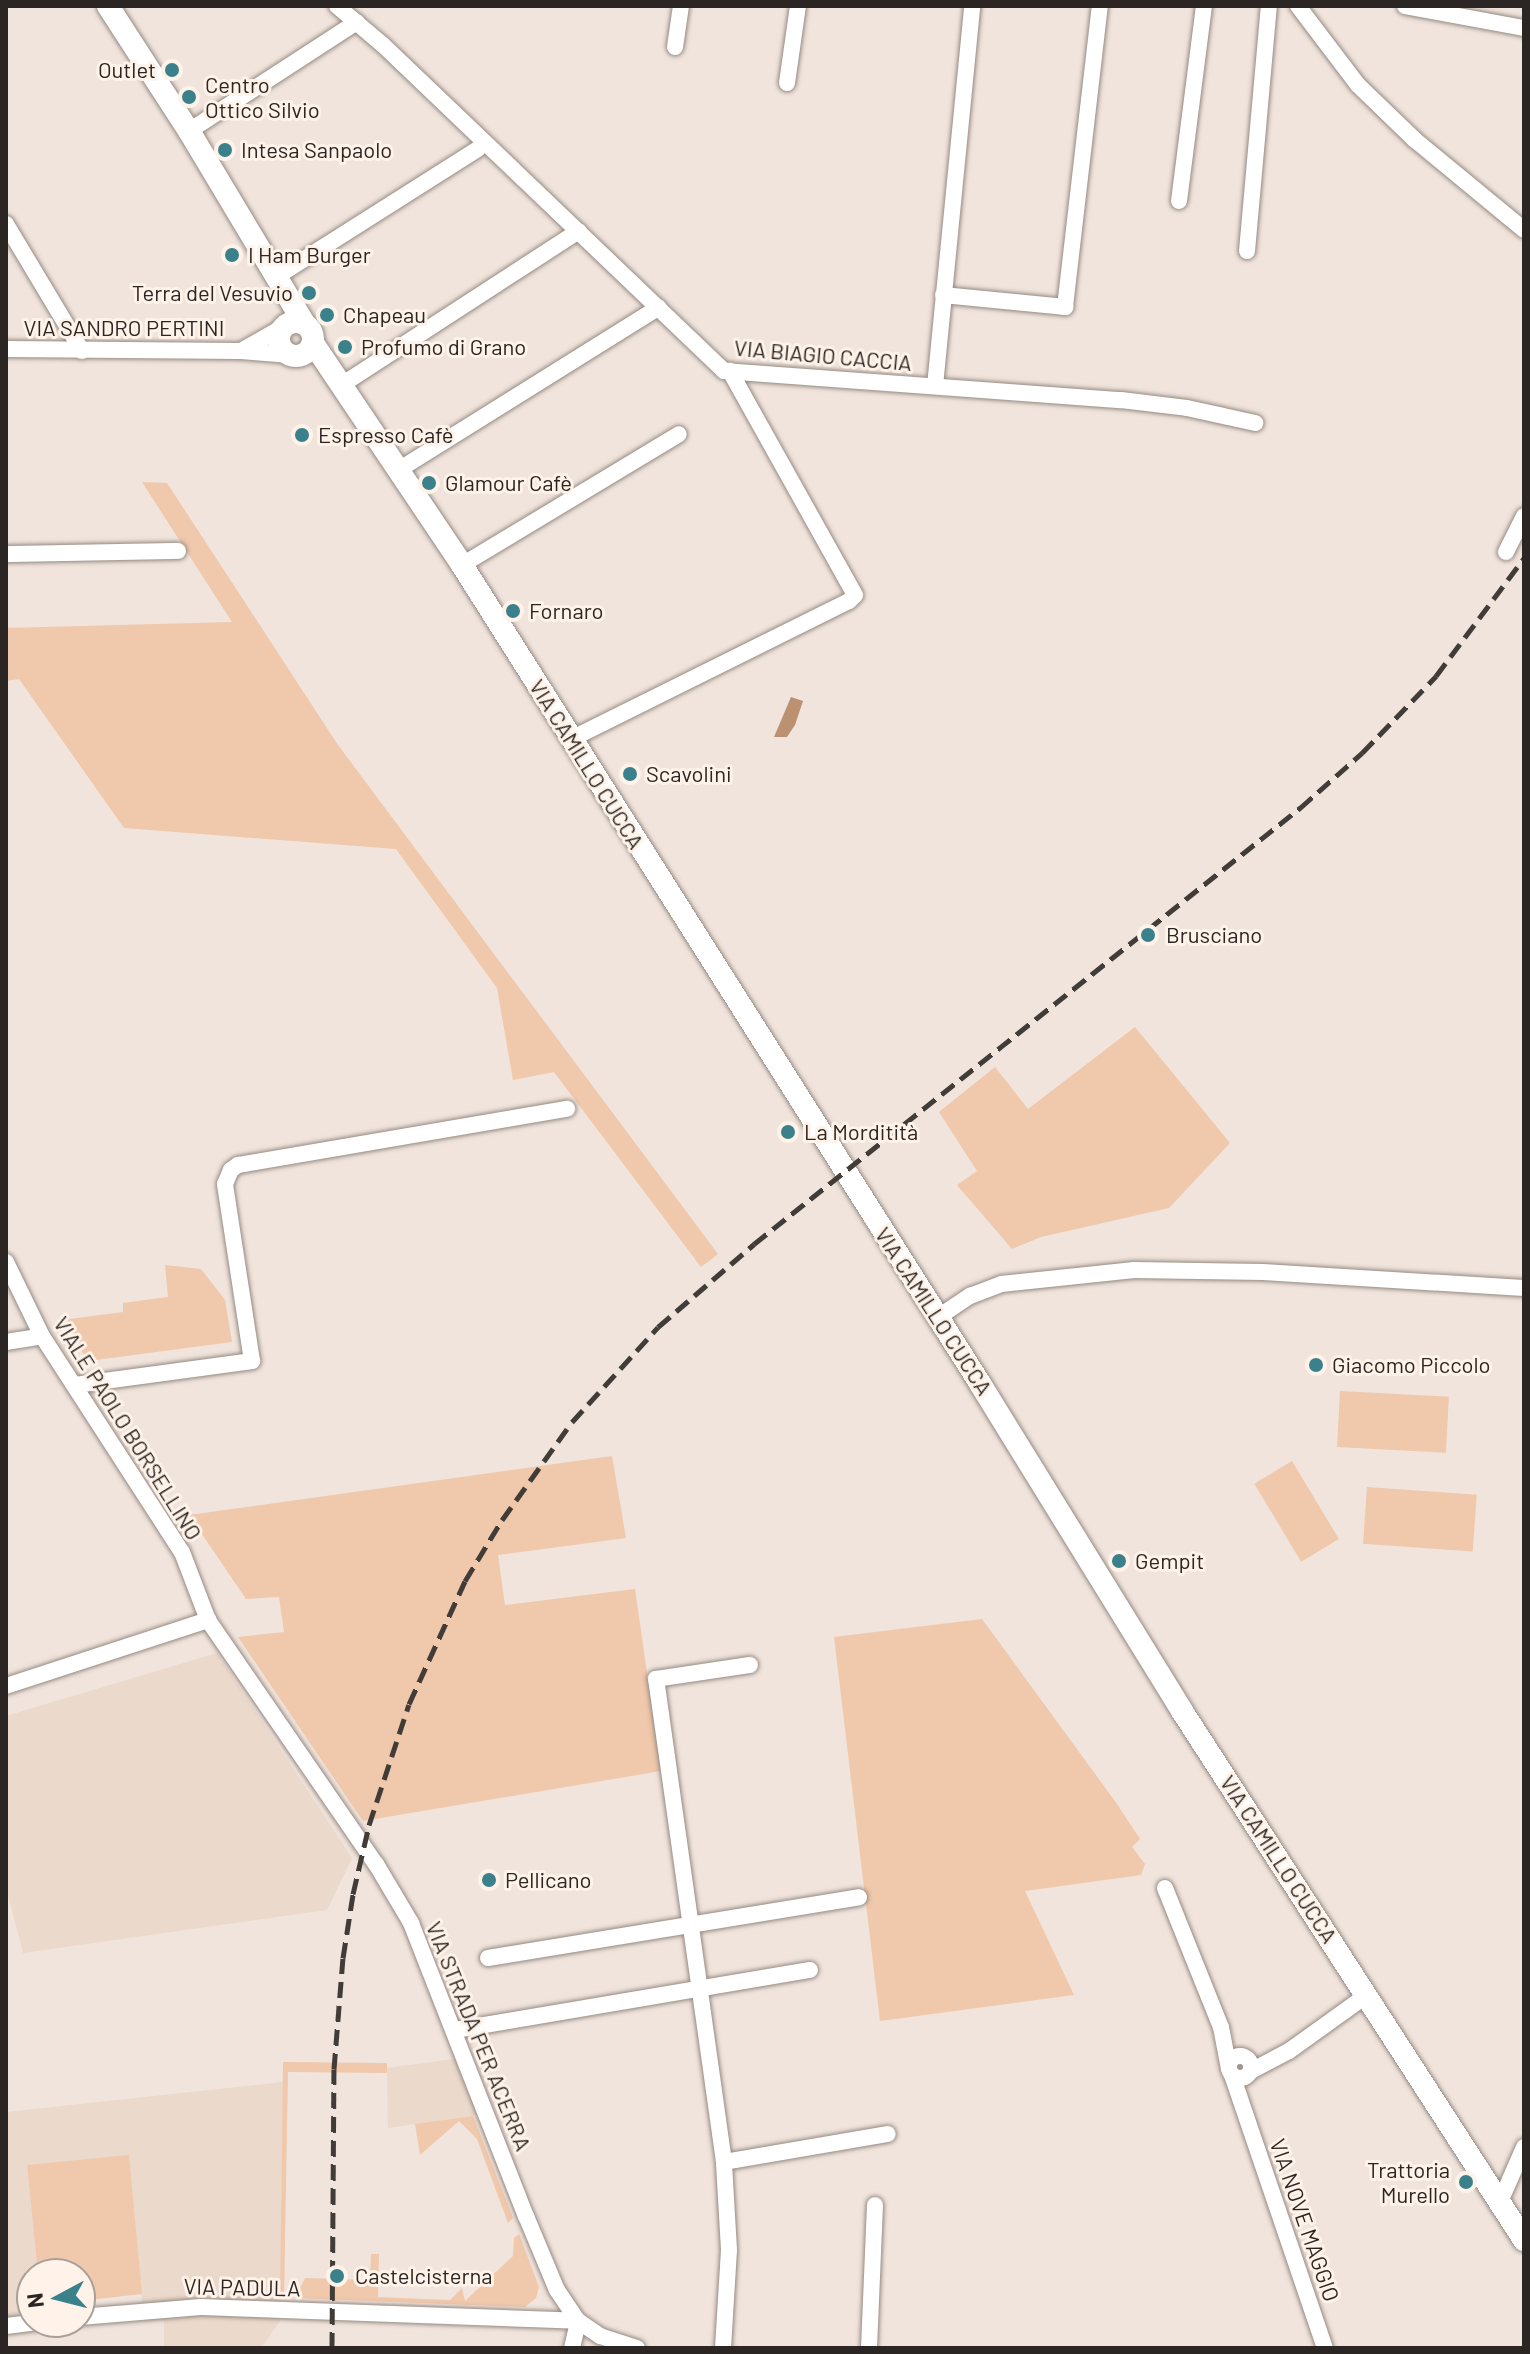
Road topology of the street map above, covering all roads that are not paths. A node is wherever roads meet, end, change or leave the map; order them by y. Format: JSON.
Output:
{"nodes":[{"id":1,"x":108,"y":6,"type":"edge"},
{"id":2,"x":337,"y":6,"type":"edge"},
{"id":3,"x":681,"y":6,"type":"edge"},
{"id":4,"x":798,"y":6,"type":"edge"},
{"id":5,"x":972,"y":6,"type":"edge"},
{"id":6,"x":1100,"y":6,"type":"edge"},
{"id":7,"x":1204,"y":6,"type":"edge"},
{"id":8,"x":1269,"y":6,"type":"edge"},
{"id":9,"x":1298,"y":6,"type":"edge"},
{"id":10,"x":1405,"y":6,"type":"edge"},
{"id":11,"x":1430,"y":8,"type":"edge"},
{"id":12,"x":357,"y":22,"type":"junction"},
{"id":13,"x":1524,"y":28,"type":"edge"},
{"id":14,"x":675,"y":47,"type":"dead end"},
{"id":15,"x":787,"y":83,"type":"dead end"},
{"id":16,"x":189,"y":131,"type":"junction"},
{"id":17,"x":478,"y":149,"type":"dead end"},
{"id":18,"x":1179,"y":201,"type":"dead end"},
{"id":19,"x":6,"y":224,"type":"edge"},
{"id":20,"x":1524,"y":230,"type":"edge"},
{"id":21,"x":579,"y":231,"type":"junction"},
{"id":22,"x":1247,"y":251,"type":"dead end"},
{"id":23,"x":281,"y":286,"type":"junction"},
{"id":24,"x":943,"y":295,"type":"junction"},
{"id":25,"x":659,"y":307,"type":"junction"},
{"id":26,"x":296,"y":338,"type":"junction"},
{"id":27,"x":6,"y":349,"type":"edge"},
{"id":28,"x":82,"y":351,"type":"junction"},
{"id":29,"x":241,"y":351,"type":"junction"},
{"id":30,"x":730,"y":371,"type":"junction"},
{"id":31,"x":343,"y":384,"type":"junction"},
{"id":32,"x":935,"y":386,"type":"junction"},
{"id":33,"x":1255,"y":423,"type":"dead end"},
{"id":34,"x":679,"y":434,"type":"dead end"},
{"id":35,"x":400,"y":469,"type":"junction"},
{"id":36,"x":1524,"y":516,"type":"edge"},
{"id":37,"x":178,"y":551,"type":"dead end"},
{"id":38,"x":1506,"y":552,"type":"dead end"},
{"id":39,"x":6,"y":554,"type":"edge"},
{"id":40,"x":462,"y":565,"type":"junction"},
{"id":41,"x":571,"y":739,"type":"junction"},
{"id":42,"x":567,"y":1109,"type":"dead end"},
{"id":43,"x":6,"y":1262,"type":"edge"},
{"id":44,"x":1524,"y":1288,"type":"edge"},
{"id":45,"x":12,"y":1292,"type":"edge"},
{"id":46,"x":937,"y":1318,"type":"junction"},
{"id":47,"x":42,"y":1336,"type":"junction"},
{"id":48,"x":6,"y":1342,"type":"edge"},
{"id":49,"x":75,"y":1385,"type":"junction"},
{"id":50,"x":208,"y":1620,"type":"junction"},
{"id":51,"x":750,"y":1665,"type":"dead end"},
{"id":52,"x":6,"y":1686,"type":"edge"},
{"id":53,"x":1165,"y":1888,"type":"dead end"},
{"id":54,"x":859,"y":1897,"type":"dead end"},
{"id":55,"x":690,"y":1927,"type":"junction"},
{"id":56,"x":488,"y":1958,"type":"dead end"},
{"id":57,"x":810,"y":1970,"type":"dead end"},
{"id":58,"x":697,"y":1990,"type":"junction"},
{"id":59,"x":1367,"y":1995,"type":"junction"},
{"id":60,"x":455,"y":2030,"type":"junction"},
{"id":61,"x":1242,"y":2067,"type":"junction"},
{"id":62,"x":888,"y":2134,"type":"dead end"},
{"id":63,"x":1524,"y":2147,"type":"edge"},
{"id":64,"x":724,"y":2162,"type":"junction"},
{"id":65,"x":1500,"y":2202,"type":"junction"},
{"id":66,"x":875,"y":2205,"type":"dead end"},
{"id":67,"x":1524,"y":2240,"type":"edge"},
{"id":68,"x":96,"y":2316,"type":"edge"},
{"id":69,"x":578,"y":2321,"type":"junction"},
{"id":70,"x":572,"y":2348,"type":"edge"},
{"id":71,"x":637,"y":2348,"type":"edge"},
{"id":72,"x":723,"y":2348,"type":"edge"},
{"id":73,"x":869,"y":2348,"type":"edge"},
{"id":74,"x":1325,"y":2348,"type":"edge"}],
"edges":[{"from":1,"to":16,"type":"street"},
{"from":2,"to":12,"type":"street","name":"VIA BIAGIO CACCIA"},
{"from":3,"to":14,"type":"street"},
{"from":4,"to":15,"type":"street"},
{"from":5,"to":24,"type":"street"},
{"from":6,"to":24,"type":"street"},
{"from":7,"to":18,"type":"street"},
{"from":8,"to":22,"type":"street"},
{"from":9,"to":20,"type":"street"},
{"from":10,"to":11,"type":"street"},
{"from":11,"to":13,"type":"street"},
{"from":12,"to":16,"type":"street"},
{"from":12,"to":21,"type":"street","name":"VIA BIAGIO CACCIA"},
{"from":16,"to":23,"type":"street"},
{"from":17,"to":23,"type":"street"},
{"from":19,"to":28,"type":"street"},
{"from":21,"to":25,"type":"street","name":"VIA BIAGIO CACCIA"},
{"from":21,"to":31,"type":"street"},
{"from":23,"to":26,"type":"street"},
{"from":24,"to":32,"type":"street"},
{"from":25,"to":30,"type":"street","name":"VIA BIAGIO CACCIA"},
{"from":25,"to":35,"type":"street"},
{"from":26,"to":29,"type":"street","name":"VIA SANDRO PERTINI"},
{"from":26,"to":29,"type":"street","name":"VIA SANDRO PERTINI"},
{"from":26,"to":31,"type":"street","name":"VIA CAMILLO CUCCA"},
{"from":27,"to":28,"type":"street","name":"VIA SANDRO PERTINI"},
{"from":28,"to":29,"type":"street","name":"VIA SANDRO PERTINI"},
{"from":30,"to":32,"type":"street","name":"VIA BIAGIO CACCIA"},
{"from":30,"to":41,"type":"street"},
{"from":31,"to":35,"type":"street","name":"VIA CAMILLO CUCCA"},
{"from":32,"to":33,"type":"street","name":"VIA BIAGIO CACCIA"},
{"from":34,"to":40,"type":"street"},
{"from":35,"to":40,"type":"street","name":"VIA CAMILLO CUCCA"},
{"from":36,"to":38,"type":"street"},
{"from":37,"to":39,"type":"street"},
{"from":40,"to":41,"type":"street","name":"VIA CAMILLO CUCCA"},
{"from":41,"to":46,"type":"street","name":"VIA CAMILLO CUCCA"},
{"from":42,"to":49,"type":"street"},
{"from":43,"to":45,"type":"street","name":"VIALE PAOLO BORSELLINO"},
{"from":44,"to":46,"type":"street"},
{"from":45,"to":47,"type":"street","name":"VIALE PAOLO BORSELLINO"},
{"from":46,"to":59,"type":"street","name":"VIA CAMILLO CUCCA"},
{"from":47,"to":48,"type":"street"},
{"from":47,"to":49,"type":"street","name":"VIALE PAOLO BORSELLINO"},
{"from":49,"to":50,"type":"street","name":"VIALE PAOLO BORSELLINO"},
{"from":50,"to":52,"type":"street"},
{"from":50,"to":60,"type":"street","name":"VIA STRADA PER ACERRA"},
{"from":51,"to":55,"type":"street"},
{"from":53,"to":61,"type":"street","name":"VIA NOVE MAGGIO"},
{"from":54,"to":55,"type":"street"},
{"from":55,"to":56,"type":"street"},
{"from":55,"to":58,"type":"street"},
{"from":57,"to":58,"type":"street"},
{"from":58,"to":60,"type":"street"},
{"from":58,"to":64,"type":"street"},
{"from":59,"to":61,"type":"street"},
{"from":59,"to":65,"type":"street","name":"VIA CAMILLO CUCCA"},
{"from":60,"to":69,"type":"street","name":"VIA STRADA PER ACERRA"},
{"from":61,"to":74,"type":"street","name":"VIA NOVE MAGGIO"},
{"from":62,"to":64,"type":"street"},
{"from":63,"to":65,"type":"street"},
{"from":64,"to":72,"type":"street"},
{"from":65,"to":67,"type":"street","name":"VIA CAMILLO CUCCA"},
{"from":66,"to":73,"type":"street"},
{"from":68,"to":69,"type":"street","name":"VIA PADULA"},
{"from":69,"to":70,"type":"street"},
{"from":69,"to":71,"type":"street","name":"VIA PADULA"}]}
